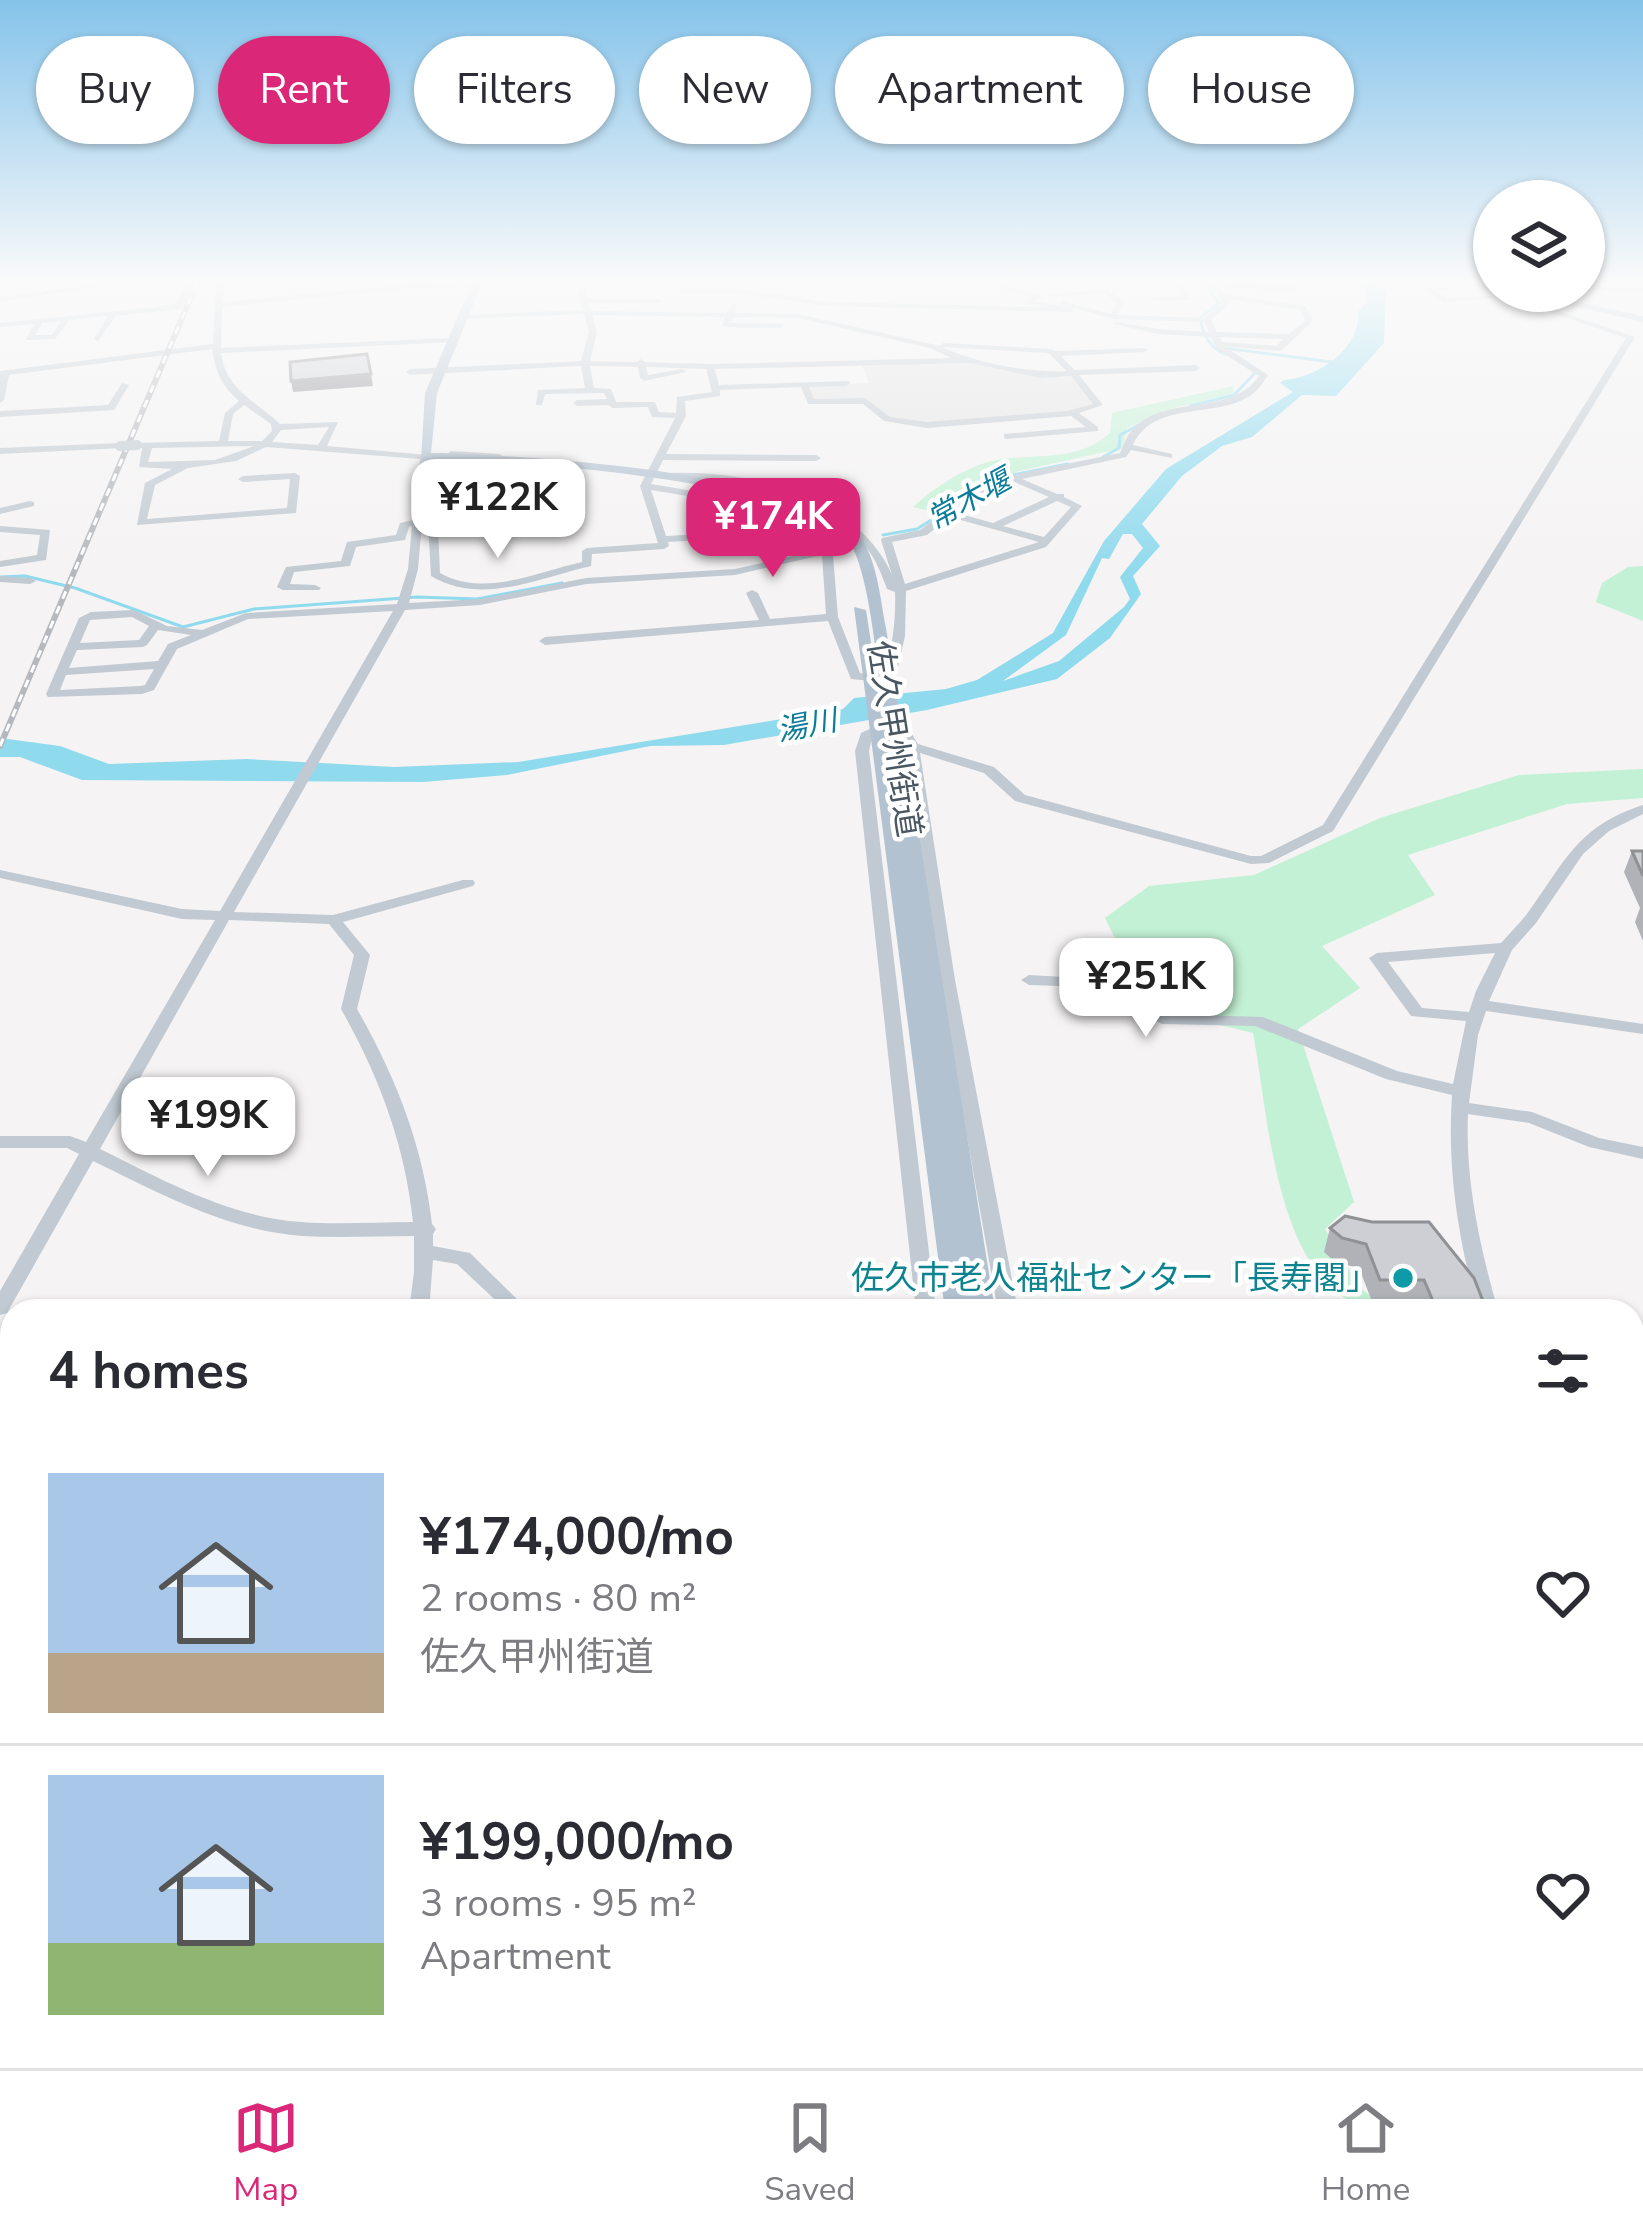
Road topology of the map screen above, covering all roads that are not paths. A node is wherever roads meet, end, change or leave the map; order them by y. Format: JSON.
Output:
{"nodes":[{"id":1,"x":223,"y":380,"type":"edge"},
{"id":2,"x":436,"y":380,"type":"edge"},
{"id":3,"x":588,"y":380,"type":"edge"},
{"id":4,"x":714,"y":380,"type":"edge"},
{"id":5,"x":823,"y":380,"type":"edge"},
{"id":6,"x":1078,"y":380,"type":"edge"},
{"id":7,"x":1264,"y":380,"type":"edge"},
{"id":8,"x":1605,"y":380,"type":"edge"},
{"id":9,"x":846,"y":383,"type":"dead end"},
{"id":10,"x":824,"y":384,"type":"junction"},
{"id":11,"x":125,"y":385,"type":"dead end"},
{"id":12,"x":804,"y":385,"type":"junction"},
{"id":13,"x":716,"y":388,"type":"junction"},
{"id":14,"x":590,"y":390,"type":"junction"},
{"id":15,"x":116,"y":398,"type":"junction"},
{"id":16,"x":60,"y":400,"type":"dead end"},
{"id":17,"x":241,"y":403,"type":"junction"},
{"id":18,"x":539,"y":403,"type":"dead end"},
{"id":19,"x":578,"y":403,"type":"dead end"},
{"id":20,"x":610,"y":403,"type":"junction"},
{"id":21,"x":1073,"y":413,"type":"junction"},
{"id":22,"x":0,"y":414,"type":"edge"},
{"id":23,"x":681,"y":416,"type":"junction"},
{"id":24,"x":278,"y":428,"type":"junction"},
{"id":25,"x":1007,"y":436,"type":"dead end"},
{"id":26,"x":223,"y":442,"type":"junction"},
{"id":27,"x":266,"y":443,"type":"junction"},
{"id":28,"x":143,"y":445,"type":"junction"},
{"id":29,"x":322,"y":447,"type":"junction"},
{"id":30,"x":1129,"y":447,"type":"junction"},
{"id":31,"x":0,"y":451,"type":"edge"},
{"id":32,"x":452,"y":454,"type":"dead end"},
{"id":33,"x":110,"y":456,"type":"dead end"},
{"id":34,"x":1168,"y":456,"type":"dead end"},
{"id":35,"x":425,"y":457,"type":"junction"},
{"id":36,"x":664,"y":457,"type":"junction"},
{"id":37,"x":816,"y":458,"type":"dead end"},
{"id":38,"x":0,"y":462,"type":"edge"},
{"id":39,"x":190,"y":464,"type":"junction"},
{"id":40,"x":542,"y":466,"type":"junction"},
{"id":41,"x":520,"y":468,"type":"junction"},
{"id":42,"x":429,"y":476,"type":"junction"},
{"id":43,"x":243,"y":478,"type":"dead end"},
{"id":44,"x":1012,"y":478,"type":"junction"},
{"id":45,"x":649,"y":479,"type":"junction"},
{"id":46,"x":1060,"y":496,"type":"junction"},
{"id":47,"x":30,"y":504,"type":"dead end"},
{"id":48,"x":0,"y":511,"type":"edge"},
{"id":49,"x":946,"y":513,"type":"junction"},
{"id":50,"x":419,"y":522,"type":"junction"},
{"id":51,"x":994,"y":526,"type":"junction"},
{"id":52,"x":0,"y":529,"type":"edge"},
{"id":53,"x":722,"y":536,"type":"dead end"},
{"id":54,"x":661,"y":539,"type":"junction"},
{"id":55,"x":830,"y":539,"type":"junction"},
{"id":56,"x":886,"y":541,"type":"junction"},
{"id":57,"x":1047,"y":541,"type":"junction"},
{"id":58,"x":856,"y":544,"type":"junction"},
{"id":59,"x":782,"y":553,"type":"junction"},
{"id":60,"x":827,"y":554,"type":"junction"},
{"id":61,"x":0,"y":564,"type":"edge"},
{"id":62,"x":539,"y":576,"type":"junction"},
{"id":63,"x":0,"y":579,"type":"edge"},
{"id":64,"x":30,"y":581,"type":"dead end"},
{"id":65,"x":315,"y":588,"type":"dead end"},
{"id":66,"x":900,"y":589,"type":"junction"},
{"id":67,"x":752,"y":592,"type":"dead end"},
{"id":68,"x":404,"y":600,"type":"junction"},
{"id":69,"x":620,"y":613,"type":"dead end"},
{"id":70,"x":832,"y":617,"type":"junction"},
{"id":71,"x":766,"y":623,"type":"junction"},
{"id":72,"x":155,"y":626,"type":"junction"},
{"id":73,"x":196,"y":632,"type":"junction"},
{"id":74,"x":626,"y":635,"type":"junction"},
{"id":75,"x":545,"y":641,"type":"dead end"},
{"id":76,"x":73,"y":647,"type":"junction"},
{"id":77,"x":158,"y":665,"type":"junction"},
{"id":78,"x":62,"y":671,"type":"junction"},
{"id":79,"x":876,"y":677,"type":"junction"},
{"id":80,"x":883,"y":727,"type":"junction"},
{"id":81,"x":913,"y":747,"type":"junction"},
{"id":82,"x":1643,"y":809,"type":"edge"},
{"id":83,"x":0,"y":874,"type":"edge"},
{"id":84,"x":468,"y":884,"type":"dead end"},
{"id":85,"x":222,"y":916,"type":"junction"},
{"id":86,"x":333,"y":920,"type":"junction"},
{"id":87,"x":1506,"y":947,"type":"junction"},
{"id":88,"x":1029,"y":980,"type":"dead end"},
{"id":89,"x":1479,"y":1011,"type":"junction"},
{"id":90,"x":1643,"y":1029,"type":"edge"},
{"id":91,"x":1463,"y":1100,"type":"junction"},
{"id":92,"x":0,"y":1142,"type":"edge"},
{"id":93,"x":89,"y":1151,"type":"junction"},
{"id":94,"x":1643,"y":1153,"type":"edge"},
{"id":95,"x":427,"y":1229,"type":"junction"},
{"id":96,"x":428,"y":1252,"type":"junction"},
{"id":97,"x":5,"y":1299,"type":"edge"},
{"id":98,"x":421,"y":1299,"type":"edge"},
{"id":99,"x":506,"y":1299,"type":"edge"},
{"id":100,"x":925,"y":1299,"type":"edge"},
{"id":101,"x":956,"y":1299,"type":"edge"},
{"id":102,"x":980,"y":1299,"type":"edge"},
{"id":103,"x":1006,"y":1299,"type":"edge"},
{"id":104,"x":1484,"y":1299,"type":"edge"}],
"edges":[{"from":1,"to":17,"type":"street"},
{"from":2,"to":35,"type":"main road"},
{"from":3,"to":14,"type":"street"},
{"from":4,"to":13,"type":"street"},
{"from":5,"to":10,"type":"street"},
{"from":6,"to":21,"type":"street"},
{"from":7,"to":30,"type":"street"},
{"from":8,"to":81,"type":"street"},
{"from":9,"to":10,"type":"street"},
{"from":10,"to":12,"type":"street"},
{"from":11,"to":15,"type":"street"},
{"from":12,"to":13,"type":"street"},
{"from":12,"to":21,"type":"street"},
{"from":13,"to":23,"type":"street"},
{"from":14,"to":18,"type":"street"},
{"from":14,"to":20,"type":"street"},
{"from":15,"to":16,"type":"street"},
{"from":15,"to":22,"type":"street"},
{"from":17,"to":24,"type":"street"},
{"from":17,"to":26,"type":"street"},
{"from":19,"to":20,"type":"street"},
{"from":20,"to":23,"type":"street"},
{"from":21,"to":25,"type":"street"},
{"from":23,"to":36,"type":"street"},
{"from":24,"to":27,"type":"street"},
{"from":24,"to":29,"type":"street"},
{"from":26,"to":27,"type":"street"},
{"from":26,"to":28,"type":"street"},
{"from":27,"to":29,"type":"street"},
{"from":27,"to":39,"type":"street"},
{"from":28,"to":31,"type":"street","bridge":true},
{"from":28,"to":39,"type":"street"},
{"from":29,"to":35,"type":"street"},
{"from":30,"to":34,"type":"street"},
{"from":30,"to":44,"type":"street"},
{"from":32,"to":40,"type":"street"},
{"from":33,"to":38,"type":"street"},
{"from":35,"to":40,"type":"main road"},
{"from":35,"to":41,"type":"main road"},
{"from":35,"to":42,"type":"street"},
{"from":36,"to":37,"type":"street"},
{"from":36,"to":45,"type":"street"},
{"from":39,"to":43,"type":"street"},
{"from":40,"to":45,"type":"main road"},
{"from":41,"to":42,"type":"street"},
{"from":41,"to":45,"type":"main road"},
{"from":42,"to":50,"type":"street"},
{"from":42,"to":62,"type":"street"},
{"from":44,"to":46,"type":"street"},
{"from":44,"to":49,"type":"street"},
{"from":45,"to":54,"type":"street"},
{"from":45,"to":55,"type":"street"},
{"from":45,"to":58,"type":"main road"},
{"from":46,"to":51,"type":"street"},
{"from":46,"to":57,"type":"street"},
{"from":47,"to":48,"type":"street"},
{"from":49,"to":51,"type":"street"},
{"from":49,"to":56,"type":"street"},
{"from":50,"to":65,"type":"street"},
{"from":50,"to":68,"type":"street"},
{"from":51,"to":57,"type":"street"},
{"from":52,"to":61,"type":"street"},
{"from":53,"to":54,"type":"street"},
{"from":54,"to":62,"type":"street"},
{"from":55,"to":58,"type":"street"},
{"from":55,"to":59,"type":"street"},
{"from":56,"to":58,"type":"street"},
{"from":56,"to":66,"type":"street"},
{"from":57,"to":66,"type":"street"},
{"from":58,"to":60,"type":"street"},
{"from":58,"to":66,"type":"street"},
{"from":58,"to":79,"type":"main road","name":"佐久甲州街道"},
{"from":59,"to":60,"type":"street"},
{"from":59,"to":62,"type":"street"},
{"from":60,"to":68,"type":"street"},
{"from":60,"to":70,"type":"street"},
{"from":63,"to":64,"type":"street"},
{"from":66,"to":79,"type":"street"},
{"from":67,"to":71,"type":"street"},
{"from":68,"to":73,"type":"street"},
{"from":68,"to":85,"type":"street"},
{"from":69,"to":74,"type":"street"},
{"from":70,"to":71,"type":"street"},
{"from":70,"to":79,"type":"street"},
{"from":71,"to":74,"type":"street"},
{"from":72,"to":73,"type":"street"},
{"from":72,"to":76,"type":"street"},
{"from":72,"to":76,"type":"street"},
{"from":73,"to":77,"type":"street"},
{"from":74,"to":75,"type":"street"},
{"from":76,"to":78,"type":"street"},
{"from":77,"to":78,"type":"street"},
{"from":77,"to":78,"type":"street"},
{"from":79,"to":80,"type":"main road","name":"佐久甲州街道"},
{"from":80,"to":81,"type":"street"},
{"from":80,"to":100,"type":"street"},
{"from":80,"to":101,"type":"main road","name":"佐久甲州街道"},
{"from":80,"to":102,"type":"main road","name":"佐久甲州街道"},
{"from":81,"to":103,"type":"street"},
{"from":82,"to":87,"type":"street"},
{"from":83,"to":85,"type":"street"},
{"from":84,"to":86,"type":"street"},
{"from":85,"to":86,"type":"street"},
{"from":85,"to":93,"type":"street"},
{"from":86,"to":95,"type":"street"},
{"from":87,"to":89,"type":"street"},
{"from":87,"to":89,"type":"street"},
{"from":88,"to":91,"type":"street"},
{"from":89,"to":90,"type":"street"},
{"from":89,"to":91,"type":"street"},
{"from":91,"to":94,"type":"street"},
{"from":91,"to":104,"type":"street"},
{"from":92,"to":93,"type":"street"},
{"from":93,"to":95,"type":"street"},
{"from":93,"to":97,"type":"street"},
{"from":95,"to":96,"type":"street"},
{"from":96,"to":98,"type":"street"},
{"from":96,"to":99,"type":"street"}]}
